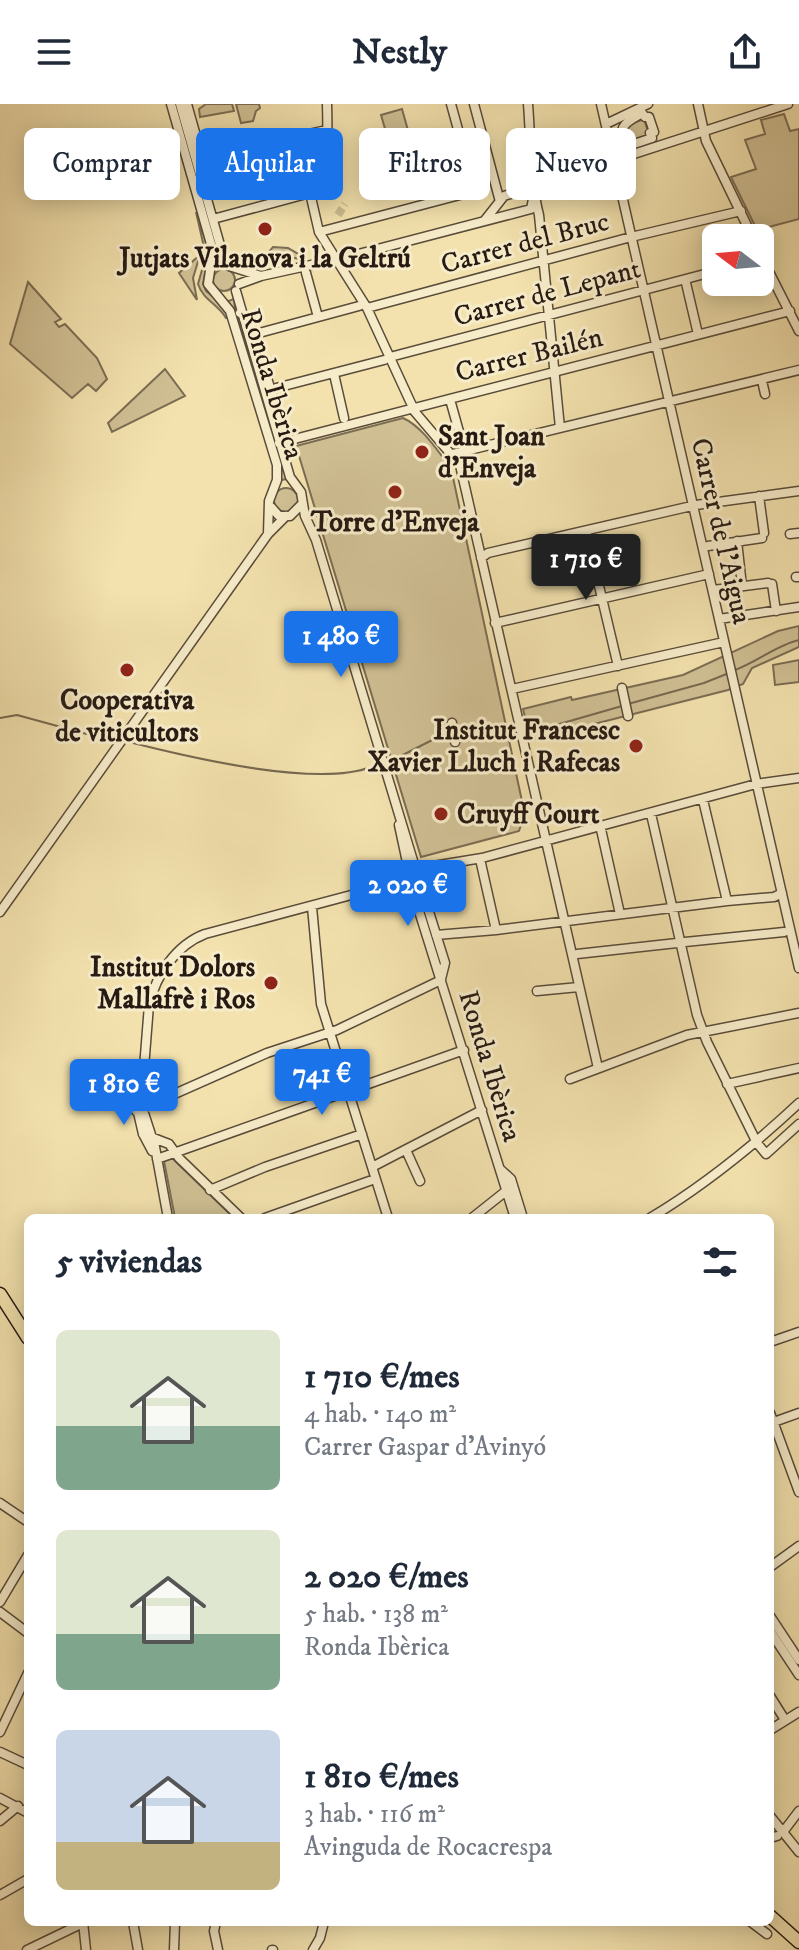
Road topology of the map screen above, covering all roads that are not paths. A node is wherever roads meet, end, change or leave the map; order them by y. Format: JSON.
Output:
{"nodes":[{"id":1,"x":171,"y":104,"type":"edge"},
{"id":2,"x":180,"y":104,"type":"edge"},
{"id":3,"x":327,"y":104,"type":"edge"},
{"id":4,"x":451,"y":104,"type":"edge"},
{"id":5,"x":474,"y":104,"type":"edge"},
{"id":6,"x":528,"y":104,"type":"edge"},
{"id":7,"x":601,"y":104,"type":"edge"},
{"id":8,"x":698,"y":104,"type":"edge"},
{"id":9,"x":788,"y":104,"type":"edge"},
{"id":10,"x":190,"y":106,"type":"edge"},
{"id":11,"x":771,"y":107,"type":"edge"},
{"id":12,"x":646,"y":109,"type":"edge"},
{"id":13,"x":606,"y":124,"type":"junction"},
{"id":14,"x":326,"y":128,"type":"edge"},
{"id":15,"x":530,"y":128,"type":"edge"},
{"id":16,"x":607,"y":128,"type":"edge"},
{"id":17,"x":196,"y":130,"type":"edge"},
{"id":18,"x":703,"y":132,"type":"junction"},
{"id":19,"x":636,"y":154,"type":"edge"},
{"id":20,"x":196,"y":161,"type":"edge"},
{"id":21,"x":506,"y":198,"type":"edge"},
{"id":22,"x":207,"y":200,"type":"edge"},
{"id":23,"x":284,"y":200,"type":"edge"},
{"id":24,"x":312,"y":200,"type":"edge"},
{"id":25,"x":534,"y":200,"type":"edge"},
{"id":26,"x":537,"y":200,"type":"edge"},
{"id":27,"x":622,"y":200,"type":"edge"},
{"id":28,"x":498,"y":202,"type":"junction"},
{"id":29,"x":741,"y":211,"type":"junction"},
{"id":30,"x":505,"y":216,"type":"junction"},
{"id":31,"x":213,"y":219,"type":"junction"},
{"id":32,"x":485,"y":220,"type":"junction"},
{"id":33,"x":747,"y":224,"type":"edge"},
{"id":34,"x":319,"y":232,"type":"junction"},
{"id":35,"x":631,"y":237,"type":"junction"},
{"id":36,"x":335,"y":260,"type":"junction"},
{"id":37,"x":544,"y":261,"type":"junction"},
{"id":38,"x":232,"y":267,"type":"junction"},
{"id":39,"x":210,"y":273,"type":"junction"},
{"id":40,"x":306,"y":273,"type":"dead end"},
{"id":41,"x":702,"y":275,"type":"edge"},
{"id":42,"x":261,"y":276,"type":"junction"},
{"id":43,"x":774,"y":282,"type":"edge"},
{"id":44,"x":686,"y":283,"type":"dead end"},
{"id":45,"x":237,"y":288,"type":"junction"},
{"id":46,"x":643,"y":290,"type":"junction"},
{"id":47,"x":218,"y":295,"type":"junction"},
{"id":48,"x":363,"y":307,"type":"junction"},
{"id":49,"x":790,"y":311,"type":"junction"},
{"id":50,"x":549,"y":314,"type":"junction"},
{"id":51,"x":318,"y":317,"type":"junction"},
{"id":52,"x":697,"y":330,"type":"dead end"},
{"id":53,"x":799,"y":331,"type":"edge"},
{"id":54,"x":259,"y":333,"type":"dead end"},
{"id":55,"x":656,"y":346,"type":"junction"},
{"id":56,"x":387,"y":359,"type":"junction"},
{"id":57,"x":799,"y":370,"type":"edge"},
{"id":58,"x":554,"y":371,"type":"junction"},
{"id":59,"x":334,"y":374,"type":"junction"},
{"id":60,"x":276,"y":388,"type":"dead end"},
{"id":61,"x":670,"y":401,"type":"junction"},
{"id":62,"x":451,"y":403,"type":"dead end"},
{"id":63,"x":412,"y":407,"type":"junction"},
{"id":64,"x":344,"y":418,"type":"dead end"},
{"id":65,"x":560,"y":428,"type":"junction"},
{"id":66,"x":282,"y":442,"type":"junction"},
{"id":67,"x":463,"y":446,"type":"dead end"},
{"id":68,"x":453,"y":454,"type":"junction"},
{"id":69,"x":275,"y":487,"type":"junction"},
{"id":70,"x":799,"y":491,"type":"edge"},
{"id":71,"x":301,"y":492,"type":"junction"},
{"id":72,"x":759,"y":496,"type":"junction"},
{"id":73,"x":302,"y":504,"type":"junction"},
{"id":74,"x":693,"y":506,"type":"junction"},
{"id":75,"x":271,"y":507,"type":"junction"},
{"id":76,"x":289,"y":516,"type":"junction"},
{"id":77,"x":312,"y":531,"type":"junction"},
{"id":78,"x":586,"y":531,"type":"junction"},
{"id":79,"x":268,"y":534,"type":"junction"},
{"id":80,"x":737,"y":541,"type":"junction"},
{"id":81,"x":708,"y":546,"type":"dead end"},
{"id":82,"x":481,"y":558,"type":"junction"},
{"id":83,"x":709,"y":574,"type":"junction"},
{"id":84,"x":742,"y":586,"type":"junction"},
{"id":85,"x":713,"y":590,"type":"junction"},
{"id":86,"x":601,"y":599,"type":"junction"},
{"id":87,"x":799,"y":607,"type":"edge"},
{"id":88,"x":776,"y":611,"type":"junction"},
{"id":89,"x":719,"y":619,"type":"junction"},
{"id":90,"x":495,"y":623,"type":"junction"},
{"id":91,"x":724,"y":642,"type":"junction"},
{"id":92,"x":618,"y":666,"type":"junction"},
{"id":93,"x":622,"y":688,"type":"dead end"},
{"id":94,"x":512,"y":689,"type":"junction"},
{"id":95,"x":628,"y":716,"type":"dead end"},
{"id":96,"x":452,"y":723,"type":"dead end"},
{"id":97,"x":455,"y":742,"type":"dead end"},
{"id":98,"x":799,"y":778,"type":"edge"},
{"id":99,"x":756,"y":784,"type":"junction"},
{"id":100,"x":703,"y":800,"type":"junction"},
{"id":101,"x":651,"y":814,"type":"junction"},
{"id":102,"x":600,"y":825,"type":"junction"},
{"id":103,"x":546,"y":841,"type":"junction"},
{"id":104,"x":480,"y":859,"type":"junction"},
{"id":105,"x":413,"y":875,"type":"junction"},
{"id":106,"x":782,"y":893,"type":"junction"},
{"id":107,"x":727,"y":901,"type":"junction"},
{"id":108,"x":312,"y":907,"type":"junction"},
{"id":109,"x":674,"y":908,"type":"junction"},
{"id":110,"x":0,"y":912,"type":"edge"},
{"id":111,"x":620,"y":914,"type":"junction"},
{"id":112,"x":564,"y":920,"type":"junction"},
{"id":113,"x":496,"y":927,"type":"junction"},
{"id":114,"x":784,"y":932,"type":"dead end"},
{"id":115,"x":436,"y":935,"type":"junction"},
{"id":116,"x":577,"y":954,"type":"dead end"},
{"id":117,"x":799,"y":968,"type":"edge"},
{"id":118,"x":441,"y":980,"type":"junction"},
{"id":119,"x":579,"y":987,"type":"junction"},
{"id":120,"x":537,"y":991,"type":"dead end"},
{"id":121,"x":799,"y":1013,"type":"edge"},
{"id":122,"x":329,"y":1031,"type":"junction"},
{"id":123,"x":703,"y":1033,"type":"junction"},
{"id":124,"x":464,"y":1050,"type":"junction"},
{"id":125,"x":598,"y":1068,"type":"junction"},
{"id":126,"x":799,"y":1068,"type":"edge"},
{"id":127,"x":570,"y":1079,"type":"dead end"},
{"id":128,"x":727,"y":1084,"type":"junction"},
{"id":129,"x":348,"y":1090,"type":"junction"},
{"id":130,"x":799,"y":1103,"type":"edge"},
{"id":131,"x":139,"y":1109,"type":"junction"},
{"id":132,"x":482,"y":1110,"type":"junction"},
{"id":133,"x":799,"y":1124,"type":"edge"},
{"id":134,"x":362,"y":1134,"type":"junction"},
{"id":135,"x":147,"y":1135,"type":"junction"},
{"id":136,"x":757,"y":1143,"type":"junction"},
{"id":137,"x":406,"y":1150,"type":"junction"},
{"id":138,"x":176,"y":1153,"type":"junction"},
{"id":139,"x":157,"y":1159,"type":"junction"},
{"id":140,"x":497,"y":1165,"type":"junction"},
{"id":141,"x":372,"y":1167,"type":"junction"},
{"id":142,"x":375,"y":1179,"type":"junction"},
{"id":143,"x":420,"y":1181,"type":"dead end"},
{"id":144,"x":210,"y":1190,"type":"junction"},
{"id":145,"x":506,"y":1191,"type":"junction"},
{"id":146,"x":167,"y":1214,"type":"edge"},
{"id":147,"x":237,"y":1214,"type":"edge"},
{"id":148,"x":276,"y":1214,"type":"edge"},
{"id":149,"x":387,"y":1214,"type":"edge"},
{"id":150,"x":477,"y":1214,"type":"edge"},
{"id":151,"x":514,"y":1214,"type":"edge"},
{"id":152,"x":522,"y":1214,"type":"edge"},
{"id":153,"x":656,"y":1214,"type":"edge"},
{"id":154,"x":2,"y":1297,"type":"edge"},
{"id":155,"x":24,"y":1332,"type":"edge"},
{"id":156,"x":799,"y":1332,"type":"edge"},
{"id":157,"x":774,"y":1341,"type":"edge"},
{"id":158,"x":799,"y":1413,"type":"edge"},
{"id":159,"x":774,"y":1419,"type":"edge"},
{"id":160,"x":774,"y":1428,"type":"edge"},
{"id":161,"x":799,"y":1492,"type":"edge"},
{"id":162,"x":0,"y":1503,"type":"edge"},
{"id":163,"x":24,"y":1519,"type":"edge"},
{"id":164,"x":799,"y":1546,"type":"edge"},
{"id":165,"x":24,"y":1560,"type":"edge"},
{"id":166,"x":774,"y":1564,"type":"edge"},
{"id":167,"x":0,"y":1602,"type":"edge"},
{"id":168,"x":0,"y":1612,"type":"edge"},
{"id":169,"x":774,"y":1622,"type":"edge"},
{"id":170,"x":24,"y":1630,"type":"edge"},
{"id":171,"x":774,"y":1637,"type":"edge"},
{"id":172,"x":799,"y":1660,"type":"edge"},
{"id":173,"x":799,"y":1675,"type":"edge"},
{"id":174,"x":24,"y":1681,"type":"edge"},
{"id":175,"x":774,"y":1702,"type":"edge"},
{"id":176,"x":799,"y":1712,"type":"edge"},
{"id":177,"x":785,"y":1720,"type":"junction"},
{"id":178,"x":774,"y":1727,"type":"edge"},
{"id":179,"x":0,"y":1732,"type":"edge"},
{"id":180,"x":0,"y":1752,"type":"edge"},
{"id":181,"x":24,"y":1763,"type":"edge"},
{"id":182,"x":0,"y":1798,"type":"edge"},
{"id":183,"x":18,"y":1806,"type":"junction"},
{"id":184,"x":24,"y":1810,"type":"edge"},
{"id":185,"x":799,"y":1811,"type":"edge"},
{"id":186,"x":0,"y":1821,"type":"edge"},
{"id":187,"x":777,"y":1835,"type":"edge"},
{"id":188,"x":799,"y":1852,"type":"edge"},
{"id":189,"x":24,"y":1881,"type":"edge"},
{"id":190,"x":0,"y":1895,"type":"edge"},
{"id":191,"x":774,"y":1920,"type":"edge"},
{"id":192,"x":77,"y":1926,"type":"edge"},
{"id":193,"x":83,"y":1926,"type":"edge"},
{"id":194,"x":134,"y":1926,"type":"edge"},
{"id":195,"x":175,"y":1926,"type":"edge"},
{"id":196,"x":215,"y":1926,"type":"edge"},
{"id":197,"x":323,"y":1926,"type":"edge"},
{"id":198,"x":756,"y":1926,"type":"edge"},
{"id":199,"x":767,"y":1934,"type":"dead end"},
{"id":200,"x":799,"y":1942,"type":"edge"},
{"id":201,"x":27,"y":1950,"type":"edge"},
{"id":202,"x":86,"y":1950,"type":"edge"},
{"id":203,"x":138,"y":1950,"type":"edge"},
{"id":204,"x":174,"y":1950,"type":"edge"},
{"id":205,"x":218,"y":1950,"type":"edge"},
{"id":206,"x":313,"y":1950,"type":"edge"}],
"edges":[{"from":1,"to":39,"type":"street","name":"Ronda Ibèrica"},
{"from":2,"to":20,"type":"street","name":"Ronda Ibèrica"},
{"from":3,"to":14,"type":"street"},
{"from":4,"to":34,"type":"street"},
{"from":5,"to":28,"type":"street"},
{"from":6,"to":15,"type":"street"},
{"from":7,"to":13,"type":"street","name":"Carrer de l'Aigua"},
{"from":8,"to":18,"type":"street"},
{"from":9,"to":11,"type":"street"},
{"from":10,"to":17,"type":"street","name":"Ronda Ibèrica"},
{"from":11,"to":18,"type":"street"},
{"from":12,"to":12,"type":"street"},
{"from":12,"to":13,"type":"street"},
{"from":13,"to":16,"type":"street","name":"Carrer de l'Aigua"},
{"from":18,"to":19,"type":"street"},
{"from":18,"to":29,"type":"street"},
{"from":21,"to":28,"type":"street"},
{"from":22,"to":31,"type":"street","name":"Ronda Ibèrica"},
{"from":23,"to":31,"type":"street"},
{"from":24,"to":34,"type":"street"},
{"from":25,"to":30,"type":"street"},
{"from":26,"to":37,"type":"street"},
{"from":27,"to":35,"type":"street","name":"Carrer de l'Aigua"},
{"from":28,"to":30,"type":"street"},
{"from":28,"to":32,"type":"street"},
{"from":29,"to":33,"type":"street"},
{"from":29,"to":35,"type":"street","name":"Carrer del Bruc"},
{"from":30,"to":32,"type":"street"},
{"from":31,"to":38,"type":"street","name":"Ronda Ibèrica"},
{"from":32,"to":36,"type":"street"},
{"from":34,"to":36,"type":"street"},
{"from":35,"to":37,"type":"street","name":"Carrer del Bruc"},
{"from":35,"to":46,"type":"street","name":"Carrer de l'Aigua"},
{"from":36,"to":42,"type":"street"},
{"from":36,"to":48,"type":"street"},
{"from":37,"to":48,"type":"street","name":"Carrer del Bruc"},
{"from":37,"to":50,"type":"street"},
{"from":38,"to":39,"type":"street"},
{"from":38,"to":42,"type":"street","name":"Ronda Ibèrica"},
{"from":38,"to":45,"type":"street","name":"Ronda Ibèrica"},
{"from":39,"to":47,"type":"street","name":"Ronda Ibèrica"},
{"from":40,"to":51,"type":"street"},
{"from":41,"to":46,"type":"street","name":"Carrer de Lepant"},
{"from":42,"to":45,"type":"street","name":"Ronda Ibèrica"},
{"from":43,"to":49,"type":"street"},
{"from":44,"to":52,"type":"street"},
{"from":45,"to":47,"type":"street","name":"Ronda Ibèrica"},
{"from":45,"to":66,"type":"street","name":"Ronda Ibèrica"},
{"from":46,"to":50,"type":"street","name":"Carrer de Lepant"},
{"from":46,"to":55,"type":"street","name":"Carrer de l'Aigua"},
{"from":47,"to":69,"type":"street","name":"Ronda Ibèrica"},
{"from":48,"to":51,"type":"street","name":"Carrer del Bruc"},
{"from":48,"to":56,"type":"street"},
{"from":49,"to":53,"type":"street"},
{"from":49,"to":55,"type":"street","name":"Carrer Bailén"},
{"from":50,"to":56,"type":"street","name":"Carrer de Lepant"},
{"from":50,"to":58,"type":"street"},
{"from":51,"to":54,"type":"street","name":"Carrer del Bruc"},
{"from":55,"to":58,"type":"street","name":"Carrer Bailén"},
{"from":55,"to":61,"type":"street","name":"Carrer de l'Aigua"},
{"from":56,"to":59,"type":"street","name":"Carrer de Lepant"},
{"from":56,"to":63,"type":"street"},
{"from":57,"to":61,"type":"street"},
{"from":58,"to":63,"type":"street","name":"Carrer Bailén"},
{"from":58,"to":65,"type":"street"},
{"from":59,"to":60,"type":"street","name":"Carrer de Lepant"},
{"from":59,"to":64,"type":"street"},
{"from":61,"to":65,"type":"street"},
{"from":61,"to":74,"type":"street","name":"Carrer de l'Aigua"},
{"from":62,"to":67,"type":"street"},
{"from":63,"to":66,"type":"street","name":"Carrer Bailén"},
{"from":63,"to":68,"type":"street"},
{"from":65,"to":68,"type":"street"},
{"from":66,"to":71,"type":"street","name":"Ronda Ibèrica"},
{"from":68,"to":82,"type":"street"},
{"from":69,"to":71,"type":"street","name":"Ronda Ibèrica"},
{"from":69,"to":75,"type":"street","name":"Ronda Ibèrica"},
{"from":70,"to":72,"type":"street"},
{"from":71,"to":73,"type":"street","name":"Ronda Ibèrica"},
{"from":72,"to":74,"type":"street"},
{"from":72,"to":80,"type":"street"},
{"from":73,"to":76,"type":"street"},
{"from":73,"to":77,"type":"street","name":"Ronda Ibèrica"},
{"from":74,"to":78,"type":"street"},
{"from":74,"to":83,"type":"street","name":"Carrer de l'Aigua"},
{"from":75,"to":76,"type":"street"},
{"from":75,"to":79,"type":"street","name":"Ronda Ibèrica"},
{"from":76,"to":77,"type":"street"},
{"from":76,"to":79,"type":"street"},
{"from":77,"to":105,"type":"street","name":"Ronda Ibèrica"},
{"from":78,"to":82,"type":"street"},
{"from":78,"to":86,"type":"street"},
{"from":79,"to":110,"type":"street"},
{"from":80,"to":81,"type":"street"},
{"from":80,"to":84,"type":"street"},
{"from":82,"to":90,"type":"street"},
{"from":83,"to":85,"type":"street","name":"Carrer de l'Aigua"},
{"from":83,"to":86,"type":"street"},
{"from":84,"to":85,"type":"street"},
{"from":84,"to":88,"type":"street"},
{"from":85,"to":89,"type":"street","name":"Carrer de l'Aigua"},
{"from":86,"to":90,"type":"street"},
{"from":86,"to":92,"type":"street"},
{"from":87,"to":88,"type":"street"},
{"from":88,"to":89,"type":"street"},
{"from":89,"to":91,"type":"street","name":"Carrer de l'Aigua"},
{"from":90,"to":94,"type":"street"},
{"from":91,"to":92,"type":"street"},
{"from":91,"to":99,"type":"street","name":"Carrer de l'Aigua"},
{"from":92,"to":94,"type":"street"},
{"from":93,"to":95,"type":"street"},
{"from":94,"to":103,"type":"street"},
{"from":96,"to":97,"type":"street"},
{"from":98,"to":99,"type":"street"},
{"from":99,"to":100,"type":"street"},
{"from":99,"to":106,"type":"street","name":"Carrer de l'Aigua"},
{"from":100,"to":101,"type":"street"},
{"from":100,"to":107,"type":"street"},
{"from":101,"to":102,"type":"street"},
{"from":101,"to":109,"type":"street"},
{"from":102,"to":103,"type":"street"},
{"from":102,"to":111,"type":"street"},
{"from":103,"to":104,"type":"street"},
{"from":103,"to":112,"type":"street"},
{"from":104,"to":105,"type":"street"},
{"from":104,"to":113,"type":"street"},
{"from":105,"to":108,"type":"street"},
{"from":105,"to":115,"type":"street","name":"Ronda Ibèrica"},
{"from":105,"to":118,"type":"street","name":"Ronda Ibèrica"},
{"from":106,"to":107,"type":"street"},
{"from":106,"to":117,"type":"street","name":"Carrer de l'Aigua"},
{"from":107,"to":109,"type":"street"},
{"from":108,"to":122,"type":"street"},
{"from":108,"to":131,"type":"street"},
{"from":109,"to":111,"type":"street"},
{"from":109,"to":123,"type":"street"},
{"from":111,"to":112,"type":"street"},
{"from":112,"to":113,"type":"street"},
{"from":112,"to":119,"type":"street"},
{"from":113,"to":115,"type":"street"},
{"from":114,"to":116,"type":"street"},
{"from":115,"to":118,"type":"street","name":"Ronda Ibèrica"},
{"from":118,"to":122,"type":"street"},
{"from":118,"to":124,"type":"street","name":"Ronda Ibèrica"},
{"from":119,"to":120,"type":"street"},
{"from":119,"to":125,"type":"street"},
{"from":121,"to":123,"type":"street"},
{"from":122,"to":129,"type":"street"},
{"from":122,"to":131,"type":"street"},
{"from":123,"to":125,"type":"street"},
{"from":123,"to":128,"type":"street"},
{"from":124,"to":129,"type":"street"},
{"from":124,"to":132,"type":"street","name":"Ronda Ibèrica"},
{"from":125,"to":127,"type":"street"},
{"from":126,"to":128,"type":"street"},
{"from":128,"to":136,"type":"street"},
{"from":129,"to":134,"type":"street"},
{"from":129,"to":138,"type":"street"},
{"from":130,"to":136,"type":"street"},
{"from":131,"to":135,"type":"street"},
{"from":132,"to":137,"type":"street"},
{"from":132,"to":140,"type":"street","name":"Ronda Ibèrica"},
{"from":133,"to":136,"type":"street"},
{"from":134,"to":141,"type":"street"},
{"from":134,"to":144,"type":"street"},
{"from":135,"to":138,"type":"street"},
{"from":135,"to":139,"type":"street"},
{"from":136,"to":153,"type":"street"},
{"from":137,"to":141,"type":"street"},
{"from":137,"to":143,"type":"street"},
{"from":138,"to":139,"type":"street"},
{"from":138,"to":144,"type":"street"},
{"from":139,"to":146,"type":"street"},
{"from":140,"to":145,"type":"street","name":"Ronda Ibèrica"},
{"from":140,"to":152,"type":"street","name":"Ronda Ibèrica"},
{"from":141,"to":142,"type":"street"},
{"from":142,"to":148,"type":"street"},
{"from":142,"to":149,"type":"street"},
{"from":144,"to":147,"type":"street"},
{"from":145,"to":150,"type":"street"},
{"from":145,"to":151,"type":"street","name":"Ronda Ibèrica"},
{"from":154,"to":155,"type":"highway"},
{"from":156,"to":157,"type":"street"},
{"from":158,"to":159,"type":"street"},
{"from":160,"to":161,"type":"street"},
{"from":162,"to":163,"type":"street"},
{"from":164,"to":166,"type":"street"},
{"from":165,"to":167,"type":"street"},
{"from":168,"to":170,"type":"street"},
{"from":169,"to":172,"type":"street"},
{"from":171,"to":173,"type":"street"},
{"from":174,"to":179,"type":"street"},
{"from":175,"to":177,"type":"street"},
{"from":176,"to":177,"type":"street"},
{"from":177,"to":178,"type":"street"},
{"from":180,"to":181,"type":"street"},
{"from":182,"to":183,"type":"street"},
{"from":183,"to":184,"type":"street"},
{"from":183,"to":186,"type":"street"},
{"from":185,"to":187,"type":"street"},
{"from":187,"to":188,"type":"street"},
{"from":189,"to":190,"type":"street"},
{"from":191,"to":200,"type":"highway"},
{"from":192,"to":201,"type":"street"},
{"from":193,"to":202,"type":"street"},
{"from":194,"to":203,"type":"street"},
{"from":195,"to":204,"type":"street"},
{"from":196,"to":205,"type":"street"},
{"from":197,"to":206,"type":"street"},
{"from":198,"to":199,"type":"street"}]}
